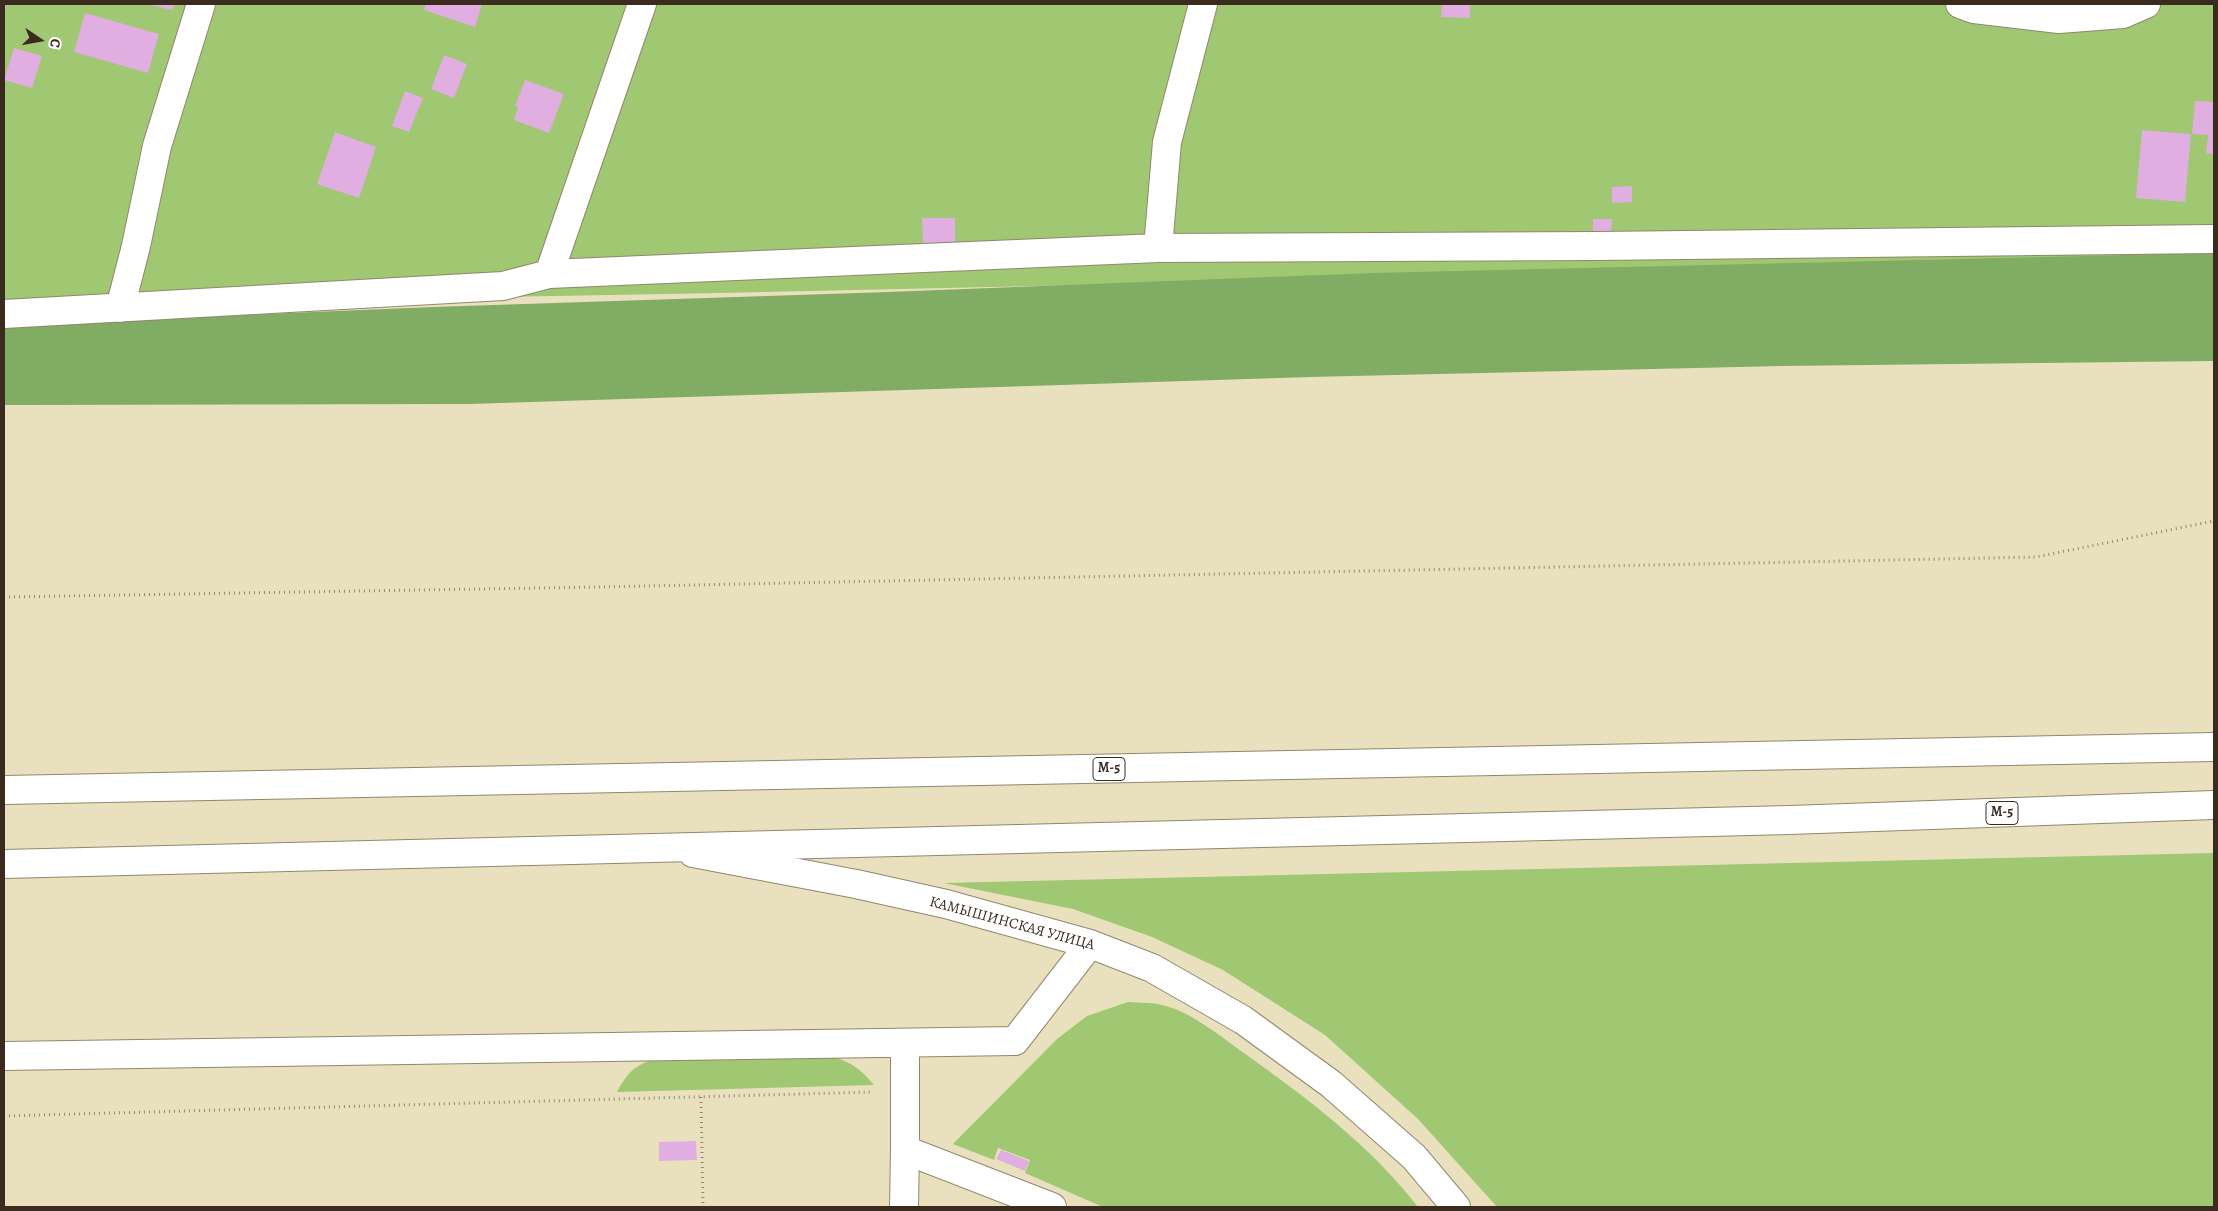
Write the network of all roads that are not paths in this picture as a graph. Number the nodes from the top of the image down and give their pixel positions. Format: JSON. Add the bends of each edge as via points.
{"nodes":[{"id":1,"x":201,"y":4,"type":"edge"},
{"id":2,"x":642,"y":4,"type":"edge"},
{"id":3,"x":1203,"y":4,"type":"edge"},
{"id":4,"x":1960,"y":4,"type":"edge"},
{"id":5,"x":2146,"y":4,"type":"edge"},
{"id":6,"x":2214,"y":239,"type":"edge"},
{"id":7,"x":1158,"y":248,"type":"junction"},
{"id":8,"x":548,"y":274,"type":"junction"},
{"id":9,"x":120,"y":308,"type":"junction"},
{"id":10,"x":4,"y":314,"type":"edge"},
{"id":11,"x":2214,"y":747,"type":"edge"},
{"id":12,"x":4,"y":790,"type":"edge"},
{"id":13,"x":2214,"y":805,"type":"edge"},
{"id":14,"x":664,"y":847,"type":"junction"},
{"id":15,"x":4,"y":864,"type":"edge"},
{"id":16,"x":1090,"y":944,"type":"junction"},
{"id":17,"x":905,"y":1044,"type":"junction"},
{"id":18,"x":4,"y":1056,"type":"edge"},
{"id":19,"x":904,"y":1150,"type":"junction"},
{"id":20,"x":904,"y":1207,"type":"edge"},
{"id":21,"x":1052,"y":1207,"type":"edge"},
{"id":22,"x":1456,"y":1207,"type":"edge"}],
"edges":[{"from":1,"to":9,"type":"main road","via":[[157,146]]},
{"from":2,"to":8,"type":"main road"},
{"from":3,"to":7,"type":"main road","via":[[1167,142]]},
{"from":4,"to":5,"type":"main road","via":[[1974,9],[2059,19],[2123,14]]},
{"from":6,"to":7,"type":"main road"},
{"from":7,"to":8,"type":"main road"},
{"from":8,"to":9,"type":"main road","via":[[503,286]]},
{"from":9,"to":10,"type":"main road"},
{"from":11,"to":12,"type":"main road","number":"М-5"},
{"from":13,"to":14,"type":"main road","number":"М-5","via":[[1790,820]]},
{"from":14,"to":15,"type":"main road","number":"М-5"},
{"from":14,"to":16,"type":"main road","name":"КАМЫШИНСКАЯ УЛИЦА","via":[[901,894]]},
{"from":16,"to":17,"type":"main road","via":[[1015,1041]]},
{"from":16,"to":22,"type":"main road","name":"КАМЫШИНСКАЯ УЛИЦА","via":[[1152,968],[1243,1020],[1338,1090],[1414,1157]]},
{"from":17,"to":18,"type":"main road"},
{"from":17,"to":19,"type":"main road"},
{"from":19,"to":20,"type":"main road"},
{"from":19,"to":21,"type":"main road"}]}
